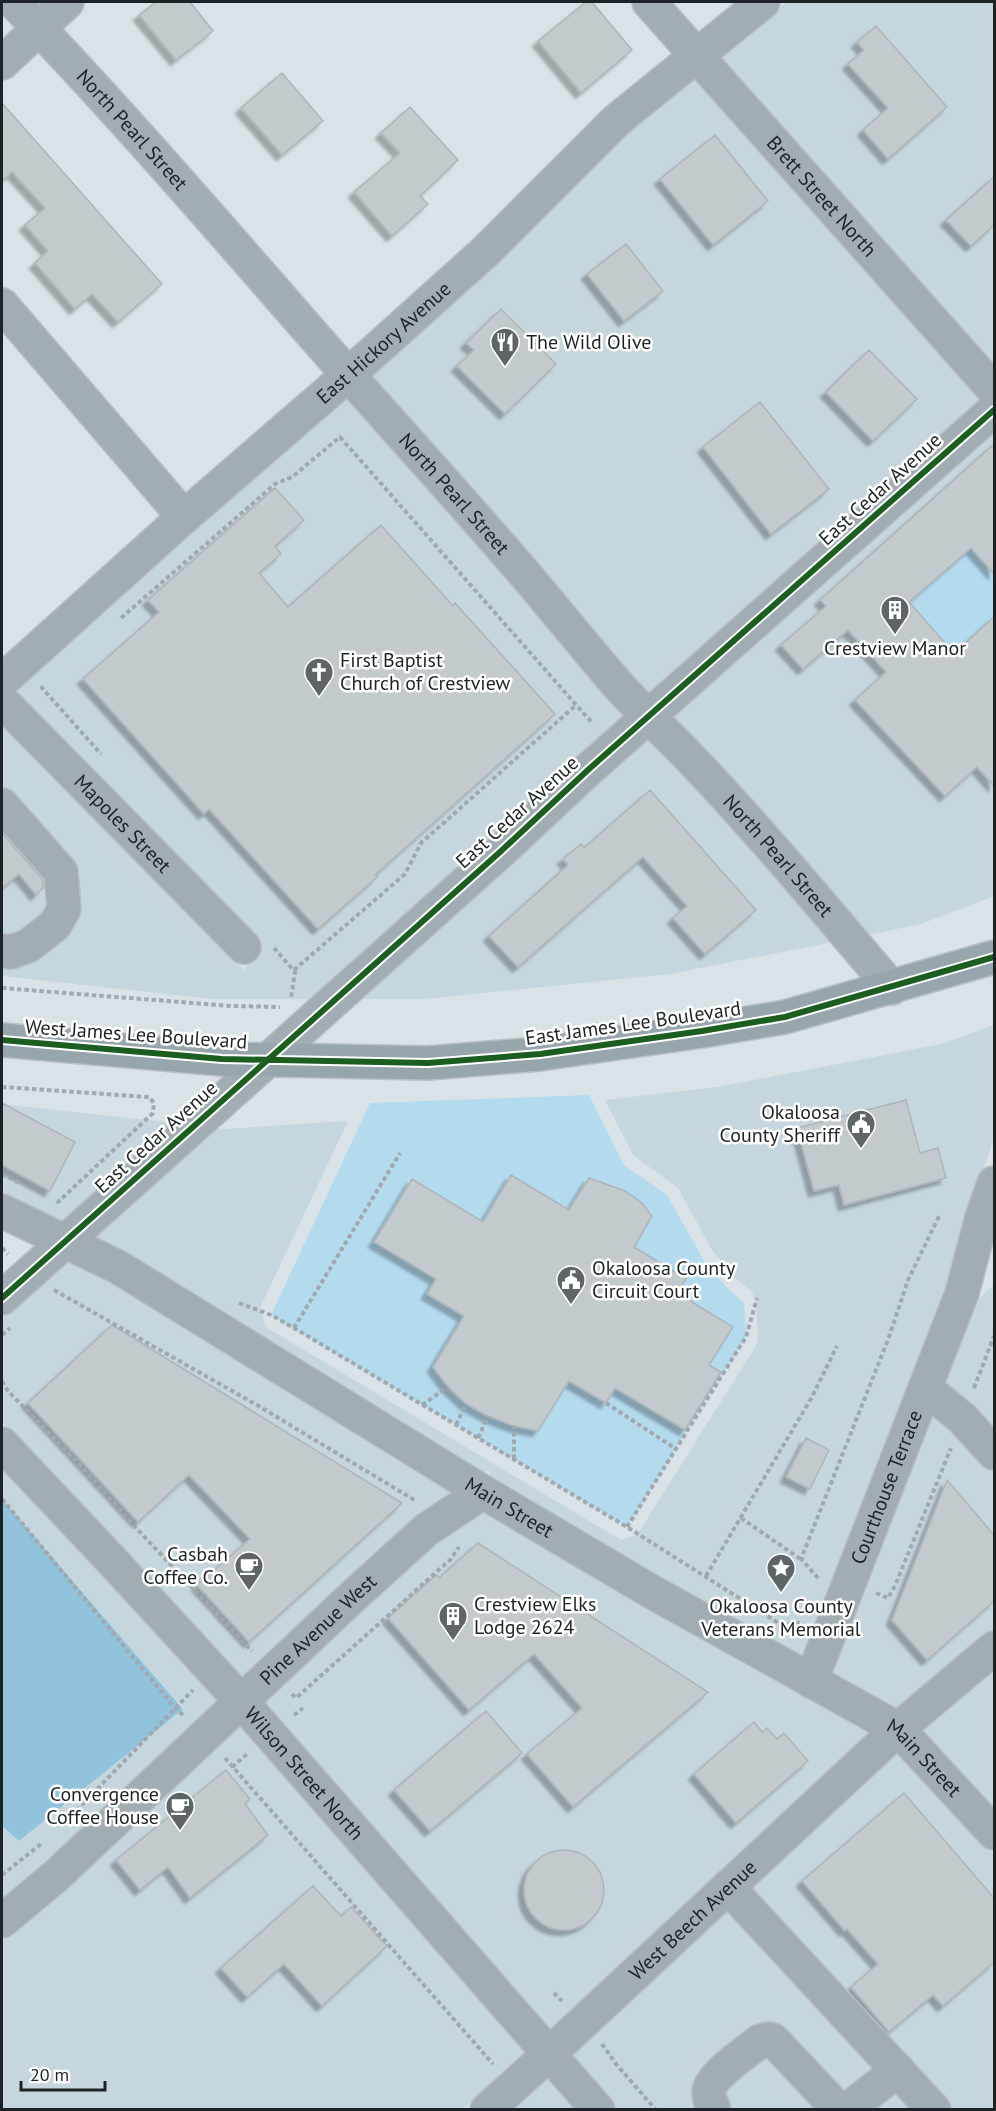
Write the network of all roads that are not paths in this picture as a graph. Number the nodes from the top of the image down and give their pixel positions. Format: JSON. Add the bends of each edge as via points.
{"nodes":[{"id":1,"x":15,"y":2,"type":"edge"},
{"id":2,"x":67,"y":2,"type":"edge"},
{"id":3,"x":649,"y":2,"type":"edge"},
{"id":4,"x":763,"y":2,"type":"edge"},
{"id":5,"x":40,"y":28,"type":"junction"},
{"id":6,"x":696,"y":55,"type":"junction"},
{"id":7,"x":2,"y":63,"type":"edge"},
{"id":8,"x":8,"y":326,"type":"edge"},
{"id":9,"x":348,"y":375,"type":"junction"},
{"id":10,"x":994,"y":390,"type":"edge"},
{"id":11,"x":994,"y":410,"type":"edge"},
{"id":12,"x":183,"y":517,"type":"junction"},
{"id":13,"x":2,"y":681,"type":"edge"},
{"id":14,"x":2,"y":701,"type":"edge"},
{"id":15,"x":647,"y":717,"type":"junction"},
{"id":16,"x":2,"y":805,"type":"edge"},
{"id":17,"x":257,"y":945,"type":"road end"},
{"id":18,"x":2,"y":951,"type":"edge"},
{"id":19,"x":994,"y":957,"type":"edge"},
{"id":20,"x":892,"y":988,"type":"junction"},
{"id":21,"x":2,"y":1040,"type":"edge"},
{"id":22,"x":267,"y":1059,"type":"junction"},
{"id":23,"x":994,"y":1183,"type":"edge"},
{"id":24,"x":2,"y":1211,"type":"edge"},
{"id":25,"x":64,"y":1241,"type":"junction"},
{"id":26,"x":994,"y":1263,"type":"edge"},
{"id":27,"x":962,"y":1293,"type":"junction"},
{"id":28,"x":2,"y":1298,"type":"edge"},
{"id":29,"x":925,"y":1388,"type":"junction"},
{"id":30,"x":2,"y":1444,"type":"edge"},
{"id":31,"x":994,"y":1453,"type":"edge"},
{"id":32,"x":483,"y":1492,"type":"junction"},
{"id":33,"x":994,"y":1648,"type":"edge"},
{"id":34,"x":811,"y":1682,"type":"junction"},
{"id":35,"x":241,"y":1701,"type":"junction"},
{"id":36,"x":898,"y":1729,"type":"junction"},
{"id":37,"x":994,"y":1833,"type":"edge"},
{"id":38,"x":728,"y":1887,"type":"junction"},
{"id":39,"x":2,"y":1921,"type":"edge"},
{"id":40,"x":549,"y":2054,"type":"junction"},
{"id":41,"x":898,"y":2070,"type":"junction"},
{"id":42,"x":487,"y":2109,"type":"edge"},
{"id":43,"x":598,"y":2109,"type":"edge"},
{"id":44,"x":714,"y":2109,"type":"edge"},
{"id":45,"x":839,"y":2109,"type":"edge"},
{"id":46,"x":847,"y":2109,"type":"edge"},
{"id":47,"x":934,"y":2109,"type":"edge"}],
"edges":[{"from":1,"to":5,"type":"street","name":"North Pearl Street"},
{"from":2,"to":5,"type":"street"},
{"from":3,"to":6,"type":"street","name":"Brett Street North"},
{"from":4,"to":6,"type":"street","name":"East Hickory Avenue"},
{"from":5,"to":7,"type":"street"},
{"from":5,"to":9,"type":"street","name":"North Pearl Street"},
{"from":6,"to":9,"type":"street","name":"East Hickory Avenue","via":[[617,120],[486,251]]},
{"from":6,"to":10,"type":"street","name":"Brett Street North"},
{"from":8,"to":12,"type":"street"},
{"from":9,"to":12,"type":"street","name":"East Hickory Avenue"},
{"from":9,"to":15,"type":"street","name":"North Pearl Street"},
{"from":11,"to":15,"type":"street","name":"East Cedar Avenue"},
{"from":12,"to":13,"type":"street","name":"East Hickory Avenue"},
{"from":14,"to":17,"type":"street","name":"Mapoles Street"},
{"from":15,"to":20,"type":"street","name":"North Pearl Street","via":[[786,863]]},
{"from":15,"to":22,"type":"street","name":"East Cedar Avenue"},
{"from":16,"to":18,"type":"street","via":[[61,872],[64,909],[55,925],[28,946]]},
{"from":19,"to":20,"type":"main road","name":"East James Lee Boulevard"},
{"from":20,"to":22,"type":"main road","name":"East James Lee Boulevard","via":[[785,1017],[540,1054],[428,1063]]},
{"from":21,"to":22,"type":"main road","name":"West James Lee Boulevard","via":[[222,1059]]},
{"from":22,"to":25,"type":"street","name":"East Cedar Avenue"},
{"from":23,"to":27,"type":"street","name":"Courthouse Terrace"},
{"from":24,"to":25,"type":"street","name":"Main Street"},
{"from":25,"to":28,"type":"street","name":"East Cedar Avenue"},
{"from":25,"to":32,"type":"street","name":"Main Street","via":[[118,1267]]},
{"from":26,"to":27,"type":"street","name":"Courthouse Terrace"},
{"from":27,"to":29,"type":"street","name":"Courthouse Terrace"},
{"from":29,"to":31,"type":"street","via":[[962,1418]]},
{"from":29,"to":34,"type":"street","name":"Courthouse Terrace"},
{"from":30,"to":35,"type":"street","name":"Wilson Street North"},
{"from":32,"to":34,"type":"street","name":"Main Street"},
{"from":32,"to":35,"type":"street","name":"Pine Avenue West","via":[[426,1530]]},
{"from":33,"to":36,"type":"street","name":"West Beech Avenue"},
{"from":34,"to":36,"type":"street","name":"Main Street"},
{"from":35,"to":39,"type":"street","name":"Pine Avenue West","via":[[57,1875]]},
{"from":35,"to":40,"type":"street","name":"Wilson Street North"},
{"from":36,"to":37,"type":"street","name":"Main Street"},
{"from":36,"to":38,"type":"street","name":"West Beech Avenue"},
{"from":38,"to":40,"type":"street","name":"West Beech Avenue"},
{"from":38,"to":41,"type":"street"},
{"from":40,"to":42,"type":"street","name":"West Beech Avenue"},
{"from":40,"to":43,"type":"street","name":"Wilson Street North"},
{"from":41,"to":46,"type":"street"},
{"from":41,"to":47,"type":"street"},
{"from":44,"to":45,"type":"street","via":[[709,2092],[717,2076],[760,2041],[768,2039]]}]}
